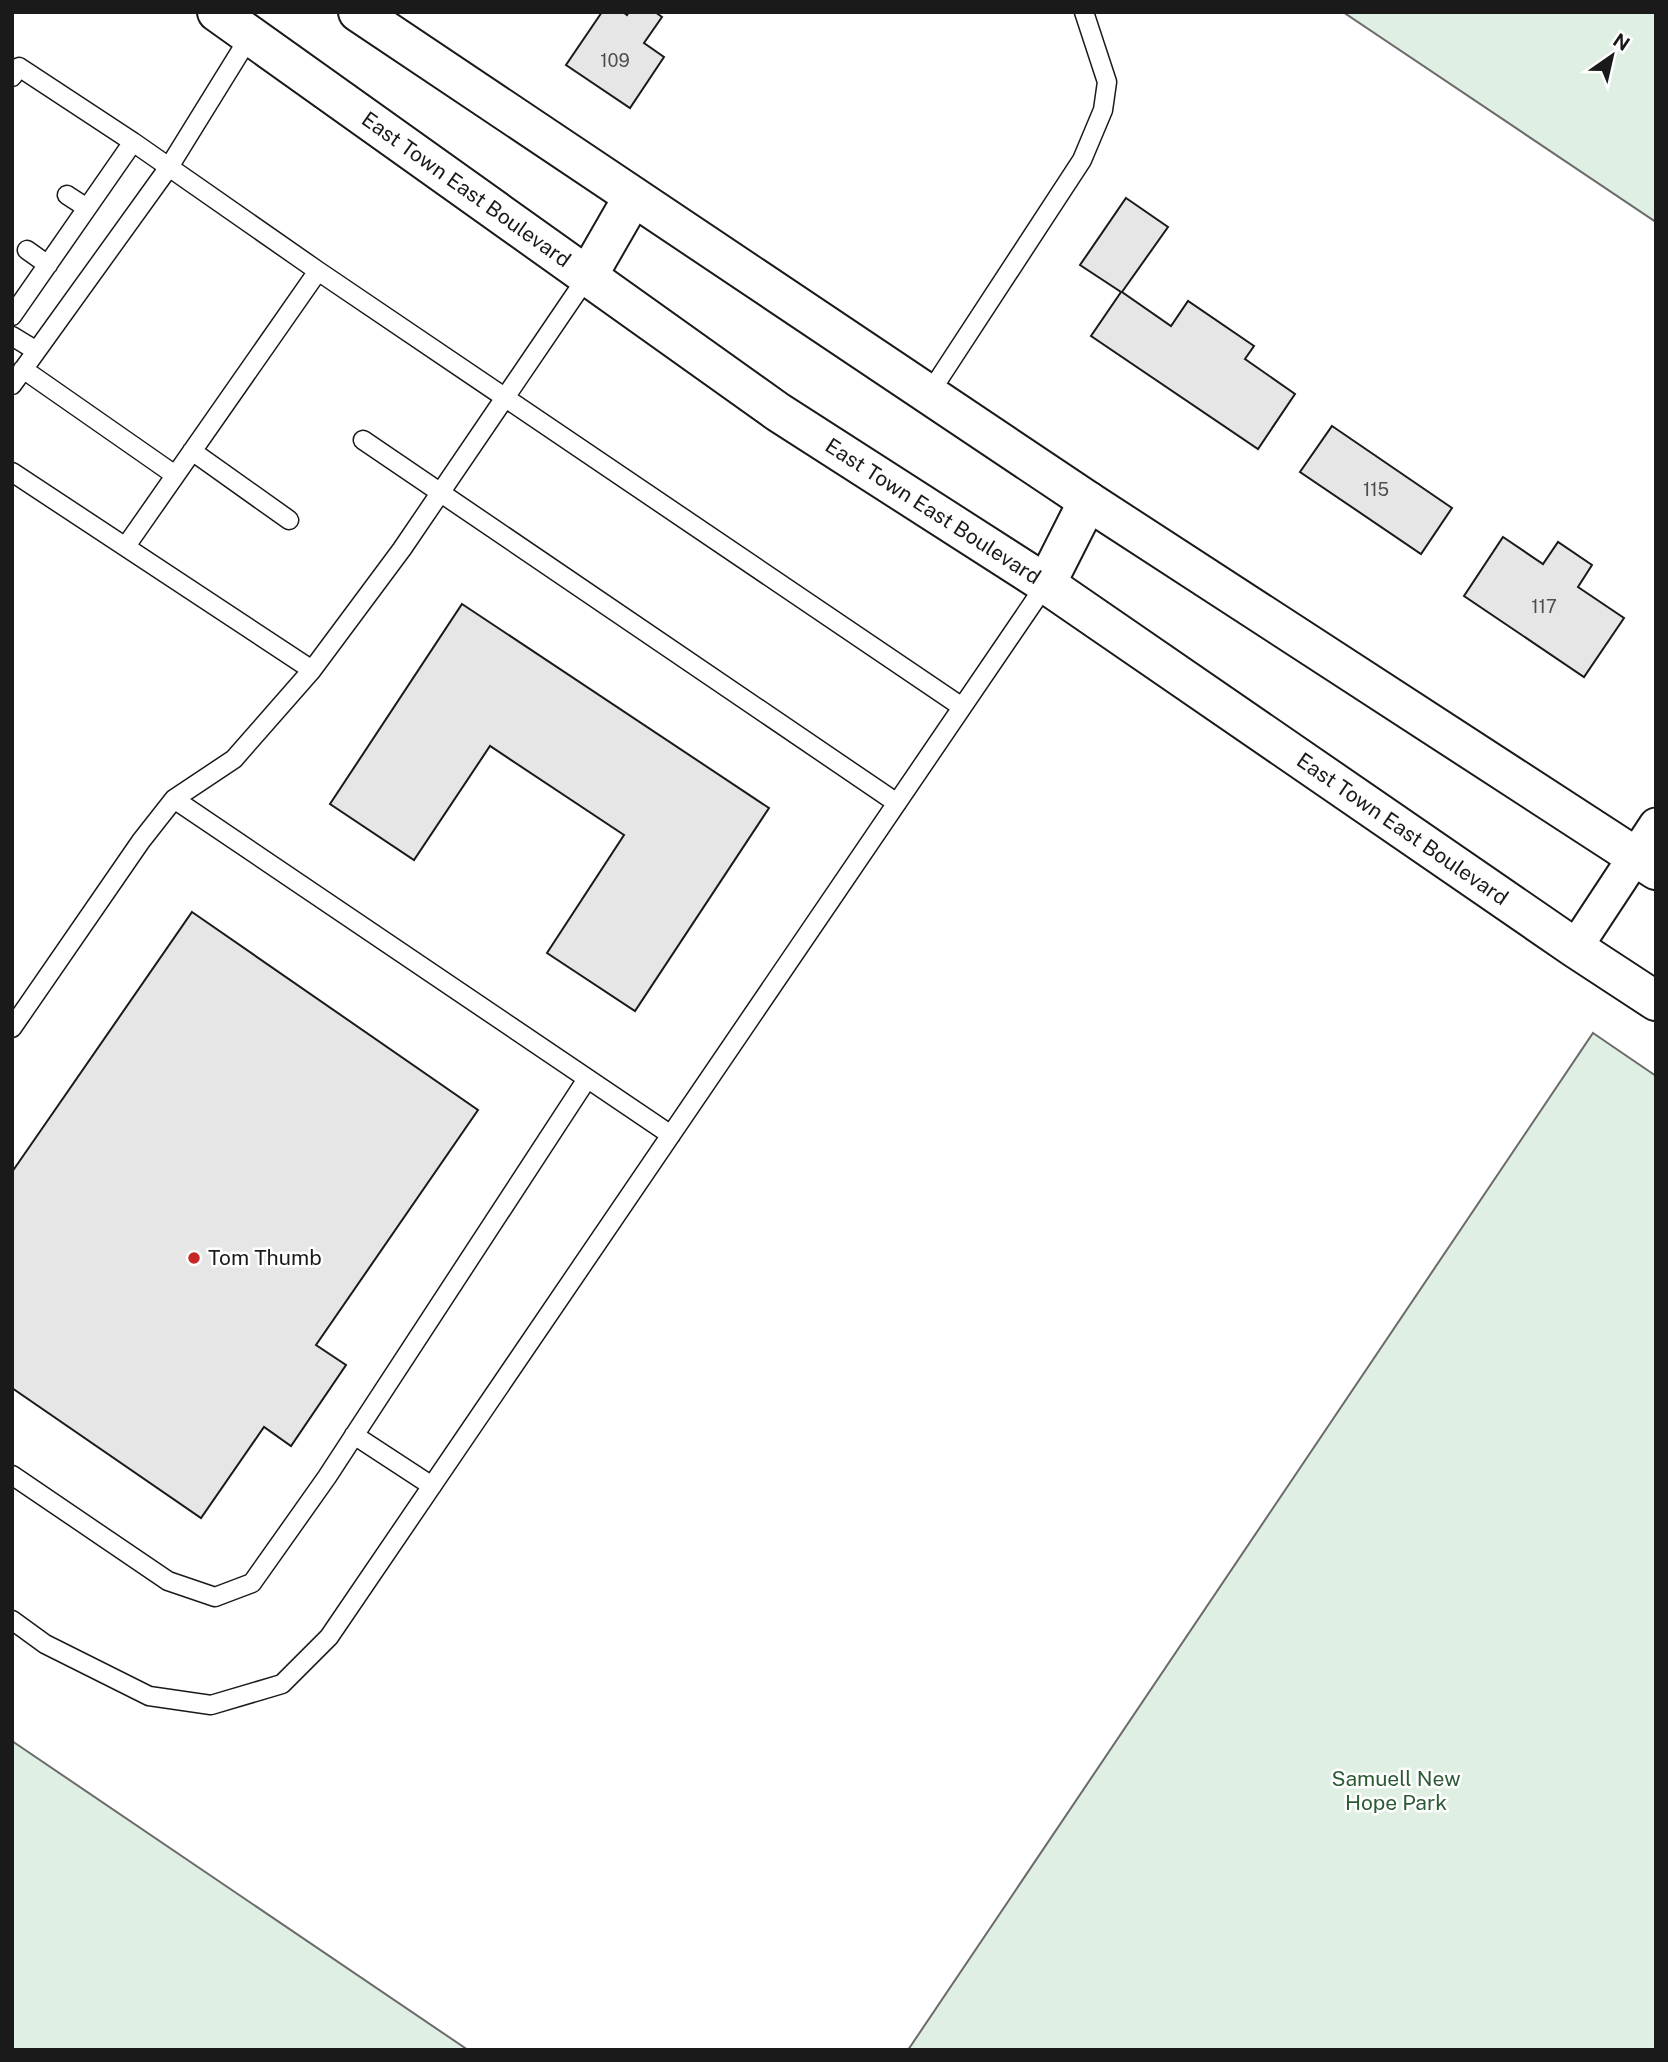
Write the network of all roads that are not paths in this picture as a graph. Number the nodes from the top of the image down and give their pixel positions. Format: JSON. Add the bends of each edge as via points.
{"nodes":[{"id":1,"x":217,"y":12,"type":"edge"},
{"id":2,"x":358,"y":12,"type":"edge"},
{"id":3,"x":1084,"y":12,"type":"edge"},
{"id":4,"x":250,"y":36,"type":"junction"},
{"id":5,"x":12,"y":77,"type":"edge"},
{"id":6,"x":133,"y":142,"type":"junction"},
{"id":7,"x":169,"y":167,"type":"junction"},
{"id":8,"x":67,"y":195,"type":"dead end"},
{"id":9,"x":633,"y":197,"type":"junction"},
{"id":10,"x":87,"y":208,"type":"junction"},
{"id":11,"x":27,"y":250,"type":"dead end"},
{"id":12,"x":48,"y":265,"type":"junction"},
{"id":13,"x":318,"y":271,"type":"junction"},
{"id":14,"x":587,"y":277,"type":"junction"},
{"id":15,"x":12,"y":316,"type":"edge"},
{"id":16,"x":12,"y":336,"type":"edge"},
{"id":17,"x":35,"y":350,"type":"junction"},
{"id":18,"x":23,"y":369,"type":"junction"},
{"id":19,"x":12,"y":385,"type":"edge"},
{"id":20,"x":929,"y":394,"type":"junction"},
{"id":21,"x":506,"y":398,"type":"junction"},
{"id":22,"x":363,"y":440,"type":"dead end"},
{"id":23,"x":192,"y":451,"type":"junction"},
{"id":24,"x":12,"y":472,"type":"edge"},
{"id":25,"x":175,"y":475,"type":"junction"},
{"id":26,"x":439,"y":494,"type":"junction"},
{"id":27,"x":1088,"y":500,"type":"junction"},
{"id":28,"x":289,"y":520,"type":"dead end"},
{"id":29,"x":126,"y":546,"type":"junction"},
{"id":30,"x":1046,"y":584,"type":"junction"},
{"id":31,"x":312,"y":670,"type":"junction"},
{"id":32,"x":962,"y":707,"type":"junction"},
{"id":33,"x":174,"y":799,"type":"junction"},
{"id":34,"x":897,"y":803,"type":"junction"},
{"id":35,"x":1656,"y":825,"type":"edge"},
{"id":36,"x":1645,"y":863,"type":"edge"},
{"id":37,"x":1575,"y":948,"type":"junction"},
{"id":38,"x":1656,"y":1001,"type":"edge"},
{"id":39,"x":12,"y":1028,"type":"edge"},
{"id":40,"x":587,"y":1079,"type":"junction"},
{"id":41,"x":671,"y":1135,"type":"junction"},
{"id":42,"x":354,"y":1435,"type":"junction"},
{"id":43,"x":12,"y":1475,"type":"edge"},
{"id":44,"x":432,"y":1486,"type":"junction"},
{"id":45,"x":12,"y":1620,"type":"edge"}],
"edges":[{"from":1,"to":4,"type":"street","name":"East Town East Boulevard"},
{"from":2,"to":9,"type":"street"},
{"from":3,"to":20,"type":"lane","via":[[1108,82],[1103,110],[1082,160]]},
{"from":4,"to":7,"type":"lane"},
{"from":4,"to":14,"type":"street","name":"East Town East Boulevard"},
{"from":5,"to":6,"type":"lane","via":[[19,67]]},
{"from":6,"to":7,"type":"lane"},
{"from":6,"to":10,"type":"lane"},
{"from":7,"to":13,"type":"lane"},
{"from":7,"to":17,"type":"lane"},
{"from":8,"to":10,"type":"lane"},
{"from":9,"to":14,"type":"street"},
{"from":9,"to":20,"type":"street"},
{"from":10,"to":12,"type":"lane"},
{"from":11,"to":12,"type":"lane"},
{"from":12,"to":15,"type":"lane"},
{"from":13,"to":21,"type":"lane"},
{"from":13,"to":23,"type":"lane"},
{"from":14,"to":21,"type":"lane"},
{"from":14,"to":30,"type":"street","name":"East Town East Boulevard","via":[[778,412]]},
{"from":16,"to":17,"type":"lane"},
{"from":17,"to":18,"type":"lane"},
{"from":18,"to":19,"type":"lane"},
{"from":18,"to":25,"type":"lane"},
{"from":20,"to":27,"type":"street"},
{"from":21,"to":26,"type":"lane"},
{"from":21,"to":32,"type":"lane"},
{"from":22,"to":26,"type":"lane"},
{"from":23,"to":25,"type":"lane"},
{"from":23,"to":28,"type":"lane"},
{"from":24,"to":29,"type":"lane"},
{"from":25,"to":29,"type":"lane"},
{"from":26,"to":31,"type":"lane"},
{"from":26,"to":34,"type":"lane"},
{"from":27,"to":30,"type":"street"},
{"from":27,"to":36,"type":"street"},
{"from":29,"to":31,"type":"lane"},
{"from":30,"to":32,"type":"lane"},
{"from":30,"to":37,"type":"street","name":"East Town East Boulevard"},
{"from":31,"to":33,"type":"lane","via":[[234,759]]},
{"from":32,"to":34,"type":"lane"},
{"from":33,"to":39,"type":"lane"},
{"from":33,"to":40,"type":"lane"},
{"from":34,"to":41,"type":"lane"},
{"from":35,"to":36,"type":"street"},
{"from":36,"to":37,"type":"street"},
{"from":37,"to":38,"type":"street","name":"East Town East Boulevard"},
{"from":40,"to":41,"type":"lane"},
{"from":40,"to":42,"type":"lane"},
{"from":41,"to":44,"type":"lane"},
{"from":42,"to":43,"type":"lane","via":[[252,1583],[215,1597],[168,1581]]},
{"from":42,"to":44,"type":"lane"},
{"from":44,"to":45,"type":"lane","via":[[329,1637],[282,1684],[211,1705],[149,1696],[45,1644]]}]}
